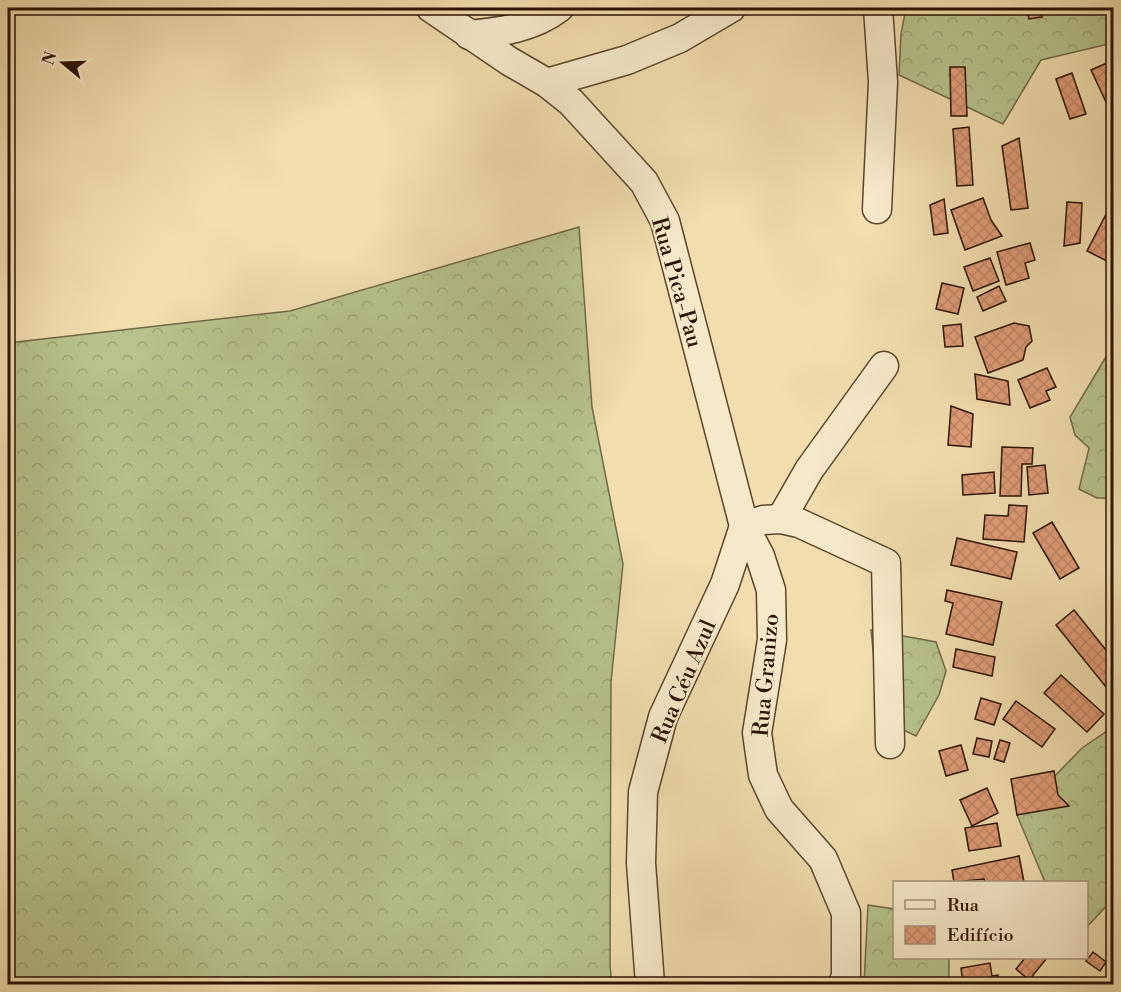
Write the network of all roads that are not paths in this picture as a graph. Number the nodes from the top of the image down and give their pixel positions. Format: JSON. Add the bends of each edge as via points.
{"nodes":[{"id":1,"x":431,"y":8,"type":"edge"},
{"id":2,"x":559,"y":8,"type":"edge"},
{"id":3,"x":731,"y":8,"type":"edge"},
{"id":4,"x":878,"y":8,"type":"edge"},
{"id":5,"x":469,"y":35,"type":"junction"},
{"id":6,"x":547,"y":83,"type":"junction"},
{"id":7,"x":877,"y":209,"type":"dead end"},
{"id":8,"x":885,"y":366,"type":"dead end"},
{"id":9,"x":781,"y":519,"type":"junction"},
{"id":10,"x":744,"y":526,"type":"junction"},
{"id":11,"x":890,"y":744,"type":"dead end"},
{"id":12,"x":650,"y":984,"type":"edge"},
{"id":13,"x":843,"y":984,"type":"edge"}],
"edges":[{"from":1,"to":5,"type":"street","name":"Rua Pica-Pau"},
{"from":2,"to":5,"type":"street","via":[[516,28]]},
{"from":3,"to":6,"type":"street","via":[[680,38],[627,60]]},
{"from":4,"to":7,"type":"street","via":[[883,82]]},
{"from":5,"to":6,"type":"street","name":"Rua Pica-Pau"},
{"from":6,"to":10,"type":"street","name":"Rua Pica-Pau","via":[[571,102],[644,182],[665,221]]},
{"from":8,"to":9,"type":"street","via":[[809,470]]},
{"from":9,"to":10,"type":"street"},
{"from":9,"to":11,"type":"street","via":[[799,523],[886,563]]},
{"from":10,"to":12,"type":"street","name":"Rua Céu Azul","via":[[724,584],[663,717],[643,792],[641,863]]},
{"from":10,"to":13,"type":"street","name":"Rua Granizo","via":[[760,556],[771,590],[772,640],[757,733],[763,775],[779,809],[824,859],[846,913]]}]}
